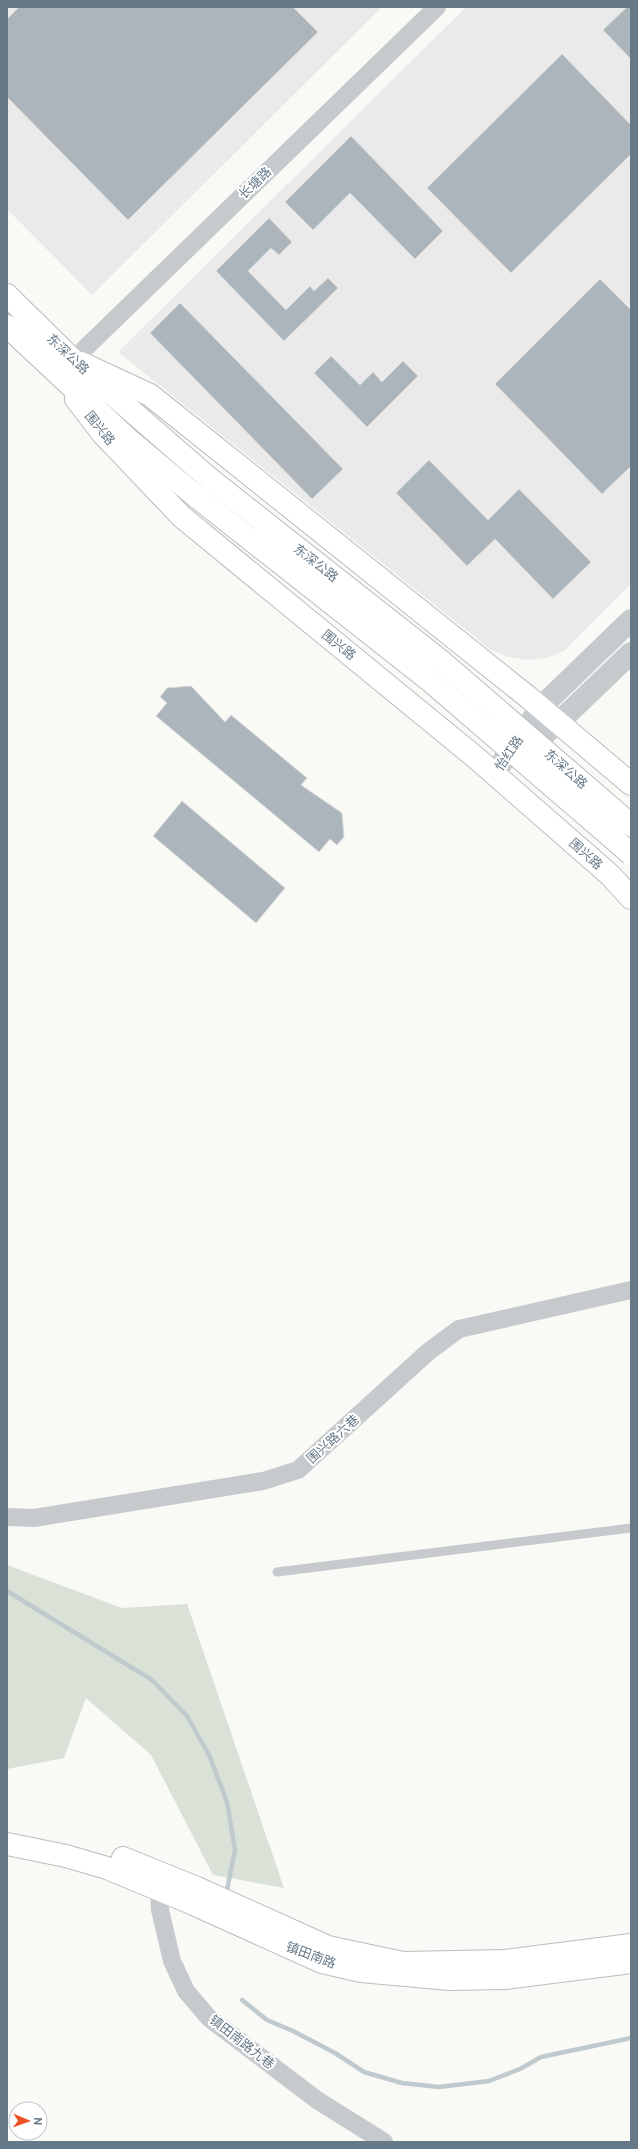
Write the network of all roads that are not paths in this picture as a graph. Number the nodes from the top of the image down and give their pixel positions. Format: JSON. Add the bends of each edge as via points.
{"nodes":[{"id":1,"x":437,"y":7,"type":"edge"},
{"id":2,"x":7,"y":295,"type":"edge"},
{"id":3,"x":7,"y":326,"type":"edge"},
{"id":4,"x":73,"y":360,"type":"junction"},
{"id":5,"x":61,"y":379,"type":"junction"},
{"id":6,"x":631,"y":620,"type":"edge"},
{"id":7,"x":631,"y":653,"type":"edge"},
{"id":8,"x":540,"y":708,"type":"junction"},
{"id":9,"x":558,"y":724,"type":"junction"},
{"id":10,"x":494,"y":774,"type":"junction"},
{"id":11,"x":631,"y":784,"type":"edge"},
{"id":12,"x":631,"y":825,"type":"edge"},
{"id":13,"x":631,"y":854,"type":"edge"},
{"id":14,"x":631,"y":898,"type":"edge"},
{"id":15,"x":631,"y":1290,"type":"edge"},
{"id":16,"x":7,"y":1517,"type":"edge"},
{"id":17,"x":631,"y":1528,"type":"edge"},
{"id":18,"x":277,"y":1572,"type":"dead end"},
{"id":19,"x":7,"y":1830,"type":"edge"},
{"id":20,"x":7,"y":1844,"type":"edge"},
{"id":21,"x":162,"y":1882,"type":"junction"},
{"id":22,"x":631,"y":1945,"type":"edge"},
{"id":23,"x":631,"y":1962,"type":"edge"},
{"id":24,"x":384,"y":2142,"type":"edge"}],
"edges":[{"from":1,"to":4,"type":"street","name":"长塘路"},
{"from":2,"to":4,"type":"main road","name":"东深公路"},
{"from":3,"to":5,"type":"main road","name":"东深公路"},
{"from":4,"to":8,"type":"main road","via":[[150,395]]},
{"from":4,"to":12,"type":"main road","name":"东深公路","bridge":true,"via":[[211,480],[442,662]]},
{"from":5,"to":10,"type":"main road","name":"围兴路","via":[[103,434],[182,517]]},
{"from":5,"to":13,"type":"main road","name":"东深公路","bridge":true,"via":[[198,498],[428,680]]},
{"from":6,"to":8,"type":"street","name":"怡红路"},
{"from":7,"to":9,"type":"street","name":"怡红路"},
{"from":8,"to":9,"type":"main road"},
{"from":8,"to":10,"type":"street","name":"怡红路"},
{"from":9,"to":10,"type":"street","name":"怡红路"},
{"from":9,"to":11,"type":"main road"},
{"from":10,"to":14,"type":"main road","name":"围兴路","via":[[610,875]]},
{"from":15,"to":16,"type":"street","name":"围兴路六巷","via":[[459,1329],[428,1352],[298,1470],[263,1481],[34,1518]]},
{"from":17,"to":18,"type":"lane"},
{"from":19,"to":21,"type":"main road","name":"镇田南路","via":[[110,1853]]},
{"from":20,"to":21,"type":"main road","name":"镇田南路","via":[[73,1858]]},
{"from":21,"to":22,"type":"main road","name":"镇田南路","via":[[197,1888],[328,1948],[403,1962],[505,1961]]},
{"from":21,"to":23,"type":"main road","name":"镇田南路","via":[[322,1962],[361,1971],[450,1979],[505,1978]]},
{"from":21,"to":24,"type":"street","name":"镇田南路九巷","via":[[160,1910],[172,1961],[186,1990],[209,2018],[317,2100]]}]}
